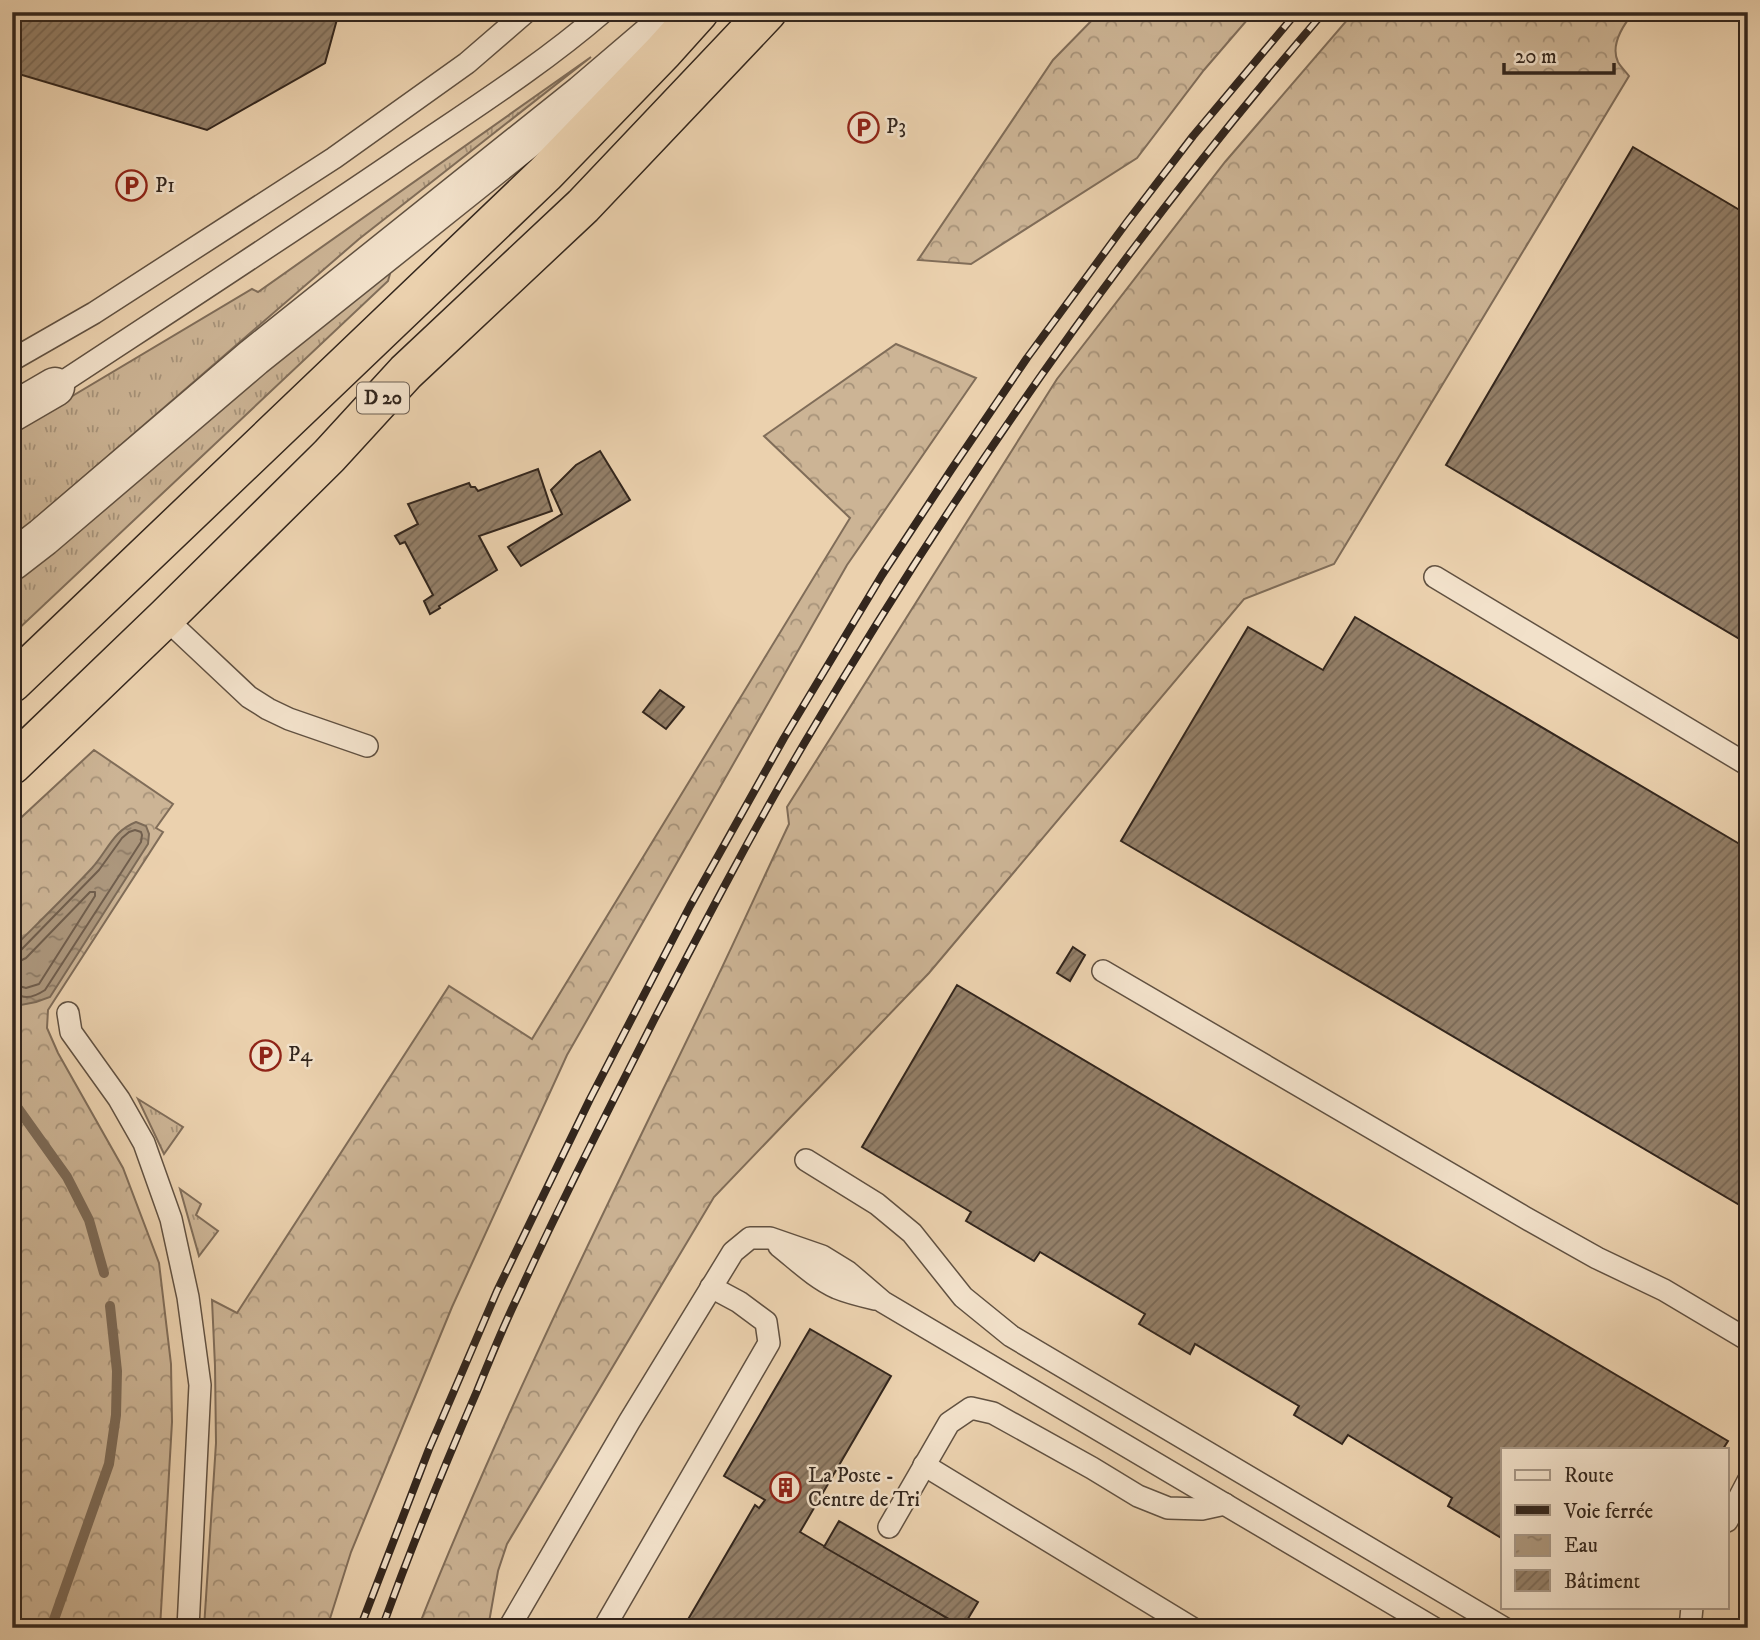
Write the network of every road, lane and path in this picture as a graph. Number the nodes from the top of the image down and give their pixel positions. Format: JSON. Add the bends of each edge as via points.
{"nodes":[{"id":1,"x":526,"y":12,"type":"edge"},
{"id":2,"x":603,"y":12,"type":"edge"},
{"id":3,"x":679,"y":12,"type":"edge"},
{"id":4,"x":699,"y":12,"type":"edge"},
{"id":5,"x":767,"y":12,"type":"edge"},
{"id":6,"x":12,"y":360,"type":"edge"},
{"id":7,"x":55,"y":387,"type":"junction"},
{"id":8,"x":12,"y":404,"type":"edge"},
{"id":9,"x":12,"y":412,"type":"edge"},
{"id":10,"x":12,"y":561,"type":"edge"},
{"id":11,"x":1435,"y":577,"type":"dead end"},
{"id":12,"x":165,"y":618,"type":"junction"},
{"id":13,"x":12,"y":683,"type":"edge"},
{"id":14,"x":367,"y":746,"type":"dead end"},
{"id":15,"x":12,"y":765,"type":"edge"},
{"id":16,"x":1748,"y":765,"type":"edge"},
{"id":17,"x":1103,"y":971,"type":"dead end"},
{"id":18,"x":68,"y":1013,"type":"dead end"},
{"id":19,"x":806,"y":1160,"type":"dead end"},
{"id":20,"x":711,"y":1287,"type":"junction"},
{"id":21,"x":1748,"y":1340,"type":"edge"},
{"id":22,"x":925,"y":1465,"type":"junction"},
{"id":23,"x":1748,"y":1481,"type":"edge"},
{"id":24,"x":1225,"y":1504,"type":"junction"},
{"id":25,"x":1728,"y":1519,"type":"edge"},
{"id":26,"x":889,"y":1527,"type":"dead end"},
{"id":27,"x":1692,"y":1608,"type":"edge"},
{"id":28,"x":188,"y":1628,"type":"edge"},
{"id":29,"x":509,"y":1628,"type":"edge"},
{"id":30,"x":604,"y":1628,"type":"edge"},
{"id":31,"x":1192,"y":1628,"type":"edge"},
{"id":32,"x":1434,"y":1628,"type":"edge"},
{"id":33,"x":1504,"y":1628,"type":"edge"},
{"id":34,"x":1690,"y":1628,"type":"edge"}],
"edges":[{"from":1,"to":6,"type":"lane","via":[[467,63],[334,158],[94,313]]},
{"from":2,"to":7,"type":"lane","via":[[500,91]]},
{"from":3,"to":10,"type":"street","via":[[254,357]]},
{"from":4,"to":13,"type":"highway","number":"D 20","via":[[545,174]]},
{"from":5,"to":12,"type":"highway","number":"D 20","via":[[583,206],[406,372],[329,456]]},
{"from":7,"to":8,"type":"lane"},
{"from":7,"to":9,"type":"street"},
{"from":11,"to":16,"type":"lane"},
{"from":12,"to":14,"type":"lane","via":[[249,697],[289,719]]},
{"from":12,"to":15,"type":"highway","number":"D 20"},
{"from":17,"to":21,"type":"lane","via":[[1524,1217]]},
{"from":18,"to":28,"type":"lane","via":[[71,1032],[144,1143],[170,1219],[188,1297],[200,1385]]},
{"from":19,"to":33,"type":"lane","via":[[903,1225],[963,1297],[1012,1336]]},
{"from":20,"to":24,"type":"lane","via":[[733,1252],[750,1238],[770,1238],[828,1283],[883,1302]]},
{"from":20,"to":29,"type":"lane"},
{"from":20,"to":30,"type":"lane","via":[[766,1322],[769,1343]]},
{"from":22,"to":24,"type":"lane","via":[[949,1423],[971,1408],[993,1413],[1138,1496],[1168,1508]]},
{"from":22,"to":26,"type":"lane"},
{"from":22,"to":31,"type":"lane"},
{"from":23,"to":25,"type":"lane"},
{"from":24,"to":32,"type":"lane"},
{"from":27,"to":34,"type":"lane"}]}
